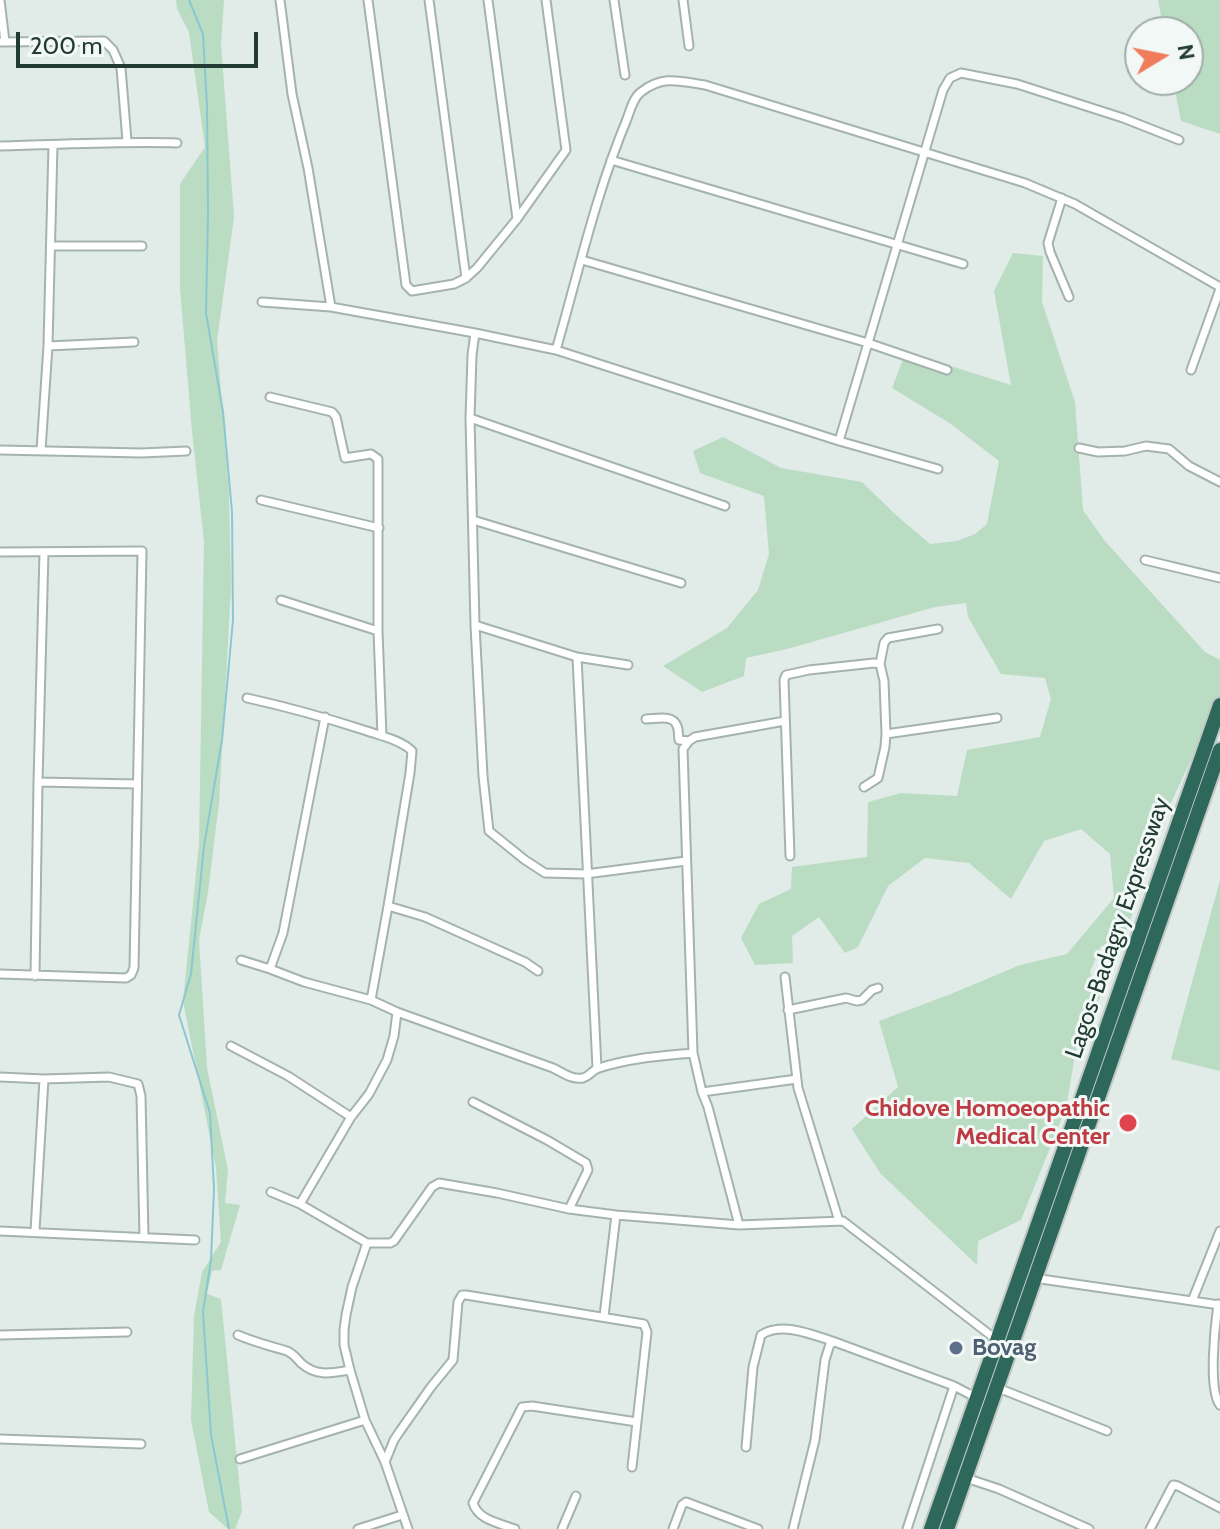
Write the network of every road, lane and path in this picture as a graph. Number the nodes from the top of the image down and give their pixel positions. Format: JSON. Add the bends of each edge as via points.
{"nodes":[{"id":1,"x":0,"y":0,"type":"edge"},
{"id":2,"x":280,"y":0,"type":"edge"},
{"id":3,"x":368,"y":0,"type":"edge"},
{"id":4,"x":429,"y":0,"type":"edge"},
{"id":5,"x":488,"y":0,"type":"edge"},
{"id":6,"x":546,"y":0,"type":"edge"},
{"id":7,"x":614,"y":0,"type":"edge"},
{"id":8,"x":683,"y":0,"type":"edge"},
{"id":9,"x":3,"y":42,"type":"edge"},
{"id":10,"x":689,"y":46,"type":"dead end"},
{"id":11,"x":625,"y":75,"type":"dead end"},
{"id":12,"x":1179,"y":140,"type":"dead end"},
{"id":13,"x":127,"y":141,"type":"junction"},
{"id":14,"x":177,"y":143,"type":"dead end"},
{"id":15,"x":53,"y":145,"type":"junction"},
{"id":16,"x":0,"y":146,"type":"edge"},
{"id":17,"x":926,"y":151,"type":"junction"},
{"id":18,"x":611,"y":160,"type":"junction"},
{"id":19,"x":1062,"y":198,"type":"junction"},
{"id":20,"x":517,"y":219,"type":"junction"},
{"id":21,"x":897,"y":245,"type":"junction"},
{"id":22,"x":51,"y":246,"type":"junction"},
{"id":23,"x":142,"y":246,"type":"dead end"},
{"id":24,"x":582,"y":260,"type":"junction"},
{"id":25,"x":963,"y":264,"type":"dead end"},
{"id":26,"x":466,"y":278,"type":"junction"},
{"id":27,"x":1220,"y":288,"type":"edge"},
{"id":28,"x":1069,"y":297,"type":"dead end"},
{"id":29,"x":262,"y":302,"type":"dead end"},
{"id":30,"x":331,"y":307,"type":"junction"},
{"id":31,"x":475,"y":333,"type":"junction"},
{"id":32,"x":134,"y":342,"type":"dead end"},
{"id":33,"x":868,"y":343,"type":"junction"},
{"id":34,"x":48,"y":346,"type":"junction"},
{"id":35,"x":556,"y":350,"type":"junction"},
{"id":36,"x":947,"y":370,"type":"dead end"},
{"id":37,"x":1191,"y":370,"type":"dead end"},
{"id":38,"x":270,"y":397,"type":"dead end"},
{"id":39,"x":470,"y":418,"type":"junction"},
{"id":40,"x":839,"y":441,"type":"junction"},
{"id":41,"x":1079,"y":448,"type":"dead end"},
{"id":42,"x":0,"y":450,"type":"edge"},
{"id":43,"x":41,"y":450,"type":"junction"},
{"id":44,"x":186,"y":451,"type":"dead end"},
{"id":45,"x":938,"y":469,"type":"dead end"},
{"id":46,"x":1220,"y":482,"type":"edge"},
{"id":47,"x":261,"y":500,"type":"dead end"},
{"id":48,"x":725,"y":506,"type":"dead end"},
{"id":49,"x":473,"y":520,"type":"junction"},
{"id":50,"x":379,"y":528,"type":"junction"},
{"id":51,"x":0,"y":552,"type":"edge"},
{"id":52,"x":44,"y":552,"type":"junction"},
{"id":53,"x":1145,"y":560,"type":"dead end"},
{"id":54,"x":1220,"y":578,"type":"edge"},
{"id":55,"x":681,"y":583,"type":"dead end"},
{"id":56,"x":281,"y":600,"type":"dead end"},
{"id":57,"x":475,"y":625,"type":"junction"},
{"id":58,"x":938,"y":629,"type":"dead end"},
{"id":59,"x":378,"y":631,"type":"junction"},
{"id":60,"x":577,"y":657,"type":"junction"},
{"id":61,"x":880,"y":664,"type":"junction"},
{"id":62,"x":628,"y":665,"type":"dead end"},
{"id":63,"x":247,"y":698,"type":"dead end"},
{"id":64,"x":1220,"y":705,"type":"edge"},
{"id":65,"x":325,"y":717,"type":"junction"},
{"id":66,"x":997,"y":718,"type":"dead end"},
{"id":67,"x":646,"y":719,"type":"dead end"},
{"id":68,"x":785,"y":721,"type":"junction"},
{"id":69,"x":886,"y":734,"type":"junction"},
{"id":70,"x":382,"y":736,"type":"junction"},
{"id":71,"x":689,"y":741,"type":"junction"},
{"id":72,"x":1220,"y":750,"type":"edge"},
{"id":73,"x":38,"y":782,"type":"junction"},
{"id":74,"x":137,"y":784,"type":"junction"},
{"id":75,"x":864,"y":787,"type":"dead end"},
{"id":76,"x":790,"y":856,"type":"dead end"},
{"id":77,"x":686,"y":861,"type":"junction"},
{"id":78,"x":586,"y":874,"type":"junction"},
{"id":79,"x":388,"y":906,"type":"junction"},
{"id":80,"x":241,"y":960,"type":"dead end"},
{"id":81,"x":270,"y":969,"type":"junction"},
{"id":82,"x":538,"y":971,"type":"dead end"},
{"id":83,"x":0,"y":974,"type":"edge"},
{"id":84,"x":35,"y":976,"type":"junction"},
{"id":85,"x":785,"y":977,"type":"dead end"},
{"id":86,"x":878,"y":988,"type":"dead end"},
{"id":87,"x":371,"y":1000,"type":"junction"},
{"id":88,"x":788,"y":1010,"type":"junction"},
{"id":89,"x":397,"y":1012,"type":"junction"},
{"id":90,"x":231,"y":1046,"type":"dead end"},
{"id":91,"x":693,"y":1053,"type":"junction"},
{"id":92,"x":597,"y":1068,"type":"junction"},
{"id":93,"x":0,"y":1077,"type":"edge"},
{"id":94,"x":44,"y":1079,"type":"junction"},
{"id":95,"x":797,"y":1079,"type":"junction"},
{"id":96,"x":702,"y":1092,"type":"junction"},
{"id":97,"x":473,"y":1102,"type":"dead end"},
{"id":98,"x":351,"y":1117,"type":"junction"},
{"id":99,"x":271,"y":1192,"type":"dead end"},
{"id":100,"x":300,"y":1204,"type":"junction"},
{"id":101,"x":569,"y":1209,"type":"junction"},
{"id":102,"x":616,"y":1215,"type":"junction"},
{"id":103,"x":839,"y":1221,"type":"junction"},
{"id":104,"x":739,"y":1225,"type":"junction"},
{"id":105,"x":0,"y":1231,"type":"edge"},
{"id":106,"x":35,"y":1231,"type":"junction"},
{"id":107,"x":1220,"y":1231,"type":"edge"},
{"id":108,"x":144,"y":1238,"type":"junction"},
{"id":109,"x":195,"y":1240,"type":"dead end"},
{"id":110,"x":367,"y":1243,"type":"junction"},
{"id":111,"x":1034,"y":1278,"type":"junction"},
{"id":112,"x":1192,"y":1301,"type":"junction"},
{"id":113,"x":1219,"y":1304,"type":"edge"},
{"id":114,"x":604,"y":1316,"type":"junction"},
{"id":115,"x":127,"y":1332,"type":"dead end"},
{"id":116,"x":0,"y":1335,"type":"edge"},
{"id":117,"x":238,"y":1335,"type":"dead end"},
{"id":118,"x":998,"y":1341,"type":"junction"},
{"id":119,"x":835,"y":1342,"type":"junction"},
{"id":120,"x":350,"y":1370,"type":"junction"},
{"id":121,"x":954,"y":1386,"type":"junction"},
{"id":122,"x":996,"y":1387,"type":"junction"},
{"id":123,"x":977,"y":1398,"type":"junction"},
{"id":124,"x":1220,"y":1405,"type":"edge"},
{"id":125,"x":365,"y":1420,"type":"junction"},
{"id":126,"x":637,"y":1422,"type":"junction"},
{"id":127,"x":1107,"y":1431,"type":"dead end"},
{"id":128,"x":0,"y":1439,"type":"edge"},
{"id":129,"x":141,"y":1444,"type":"dead end"},
{"id":130,"x":746,"y":1447,"type":"dead end"},
{"id":131,"x":240,"y":1459,"type":"dead end"},
{"id":132,"x":385,"y":1462,"type":"junction"},
{"id":133,"x":632,"y":1467,"type":"dead end"},
{"id":134,"x":964,"y":1477,"type":"junction"},
{"id":135,"x":576,"y":1496,"type":"dead end"},
{"id":136,"x":1220,"y":1508,"type":"edge"},
{"id":137,"x":402,"y":1515,"type":"junction"},
{"id":138,"x":358,"y":1529,"type":"edge"},
{"id":139,"x":408,"y":1529,"type":"edge"},
{"id":140,"x":515,"y":1529,"type":"edge"},
{"id":141,"x":562,"y":1529,"type":"edge"},
{"id":142,"x":673,"y":1529,"type":"edge"},
{"id":143,"x":758,"y":1529,"type":"edge"},
{"id":144,"x":793,"y":1529,"type":"edge"},
{"id":145,"x":907,"y":1529,"type":"edge"},
{"id":146,"x":931,"y":1529,"type":"edge"},
{"id":147,"x":947,"y":1529,"type":"edge"},
{"id":148,"x":1089,"y":1529,"type":"edge"},
{"id":149,"x":1150,"y":1529,"type":"edge"}],
"edges":[{"from":1,"to":9,"type":"street"},
{"from":2,"to":30,"type":"street"},
{"from":3,"to":26,"type":"street","via":[[406,285],[412,291]]},
{"from":4,"to":26,"type":"street"},
{"from":5,"to":20,"type":"street"},
{"from":6,"to":20,"type":"street","via":[[566,150]]},
{"from":7,"to":11,"type":"street"},
{"from":8,"to":10,"type":"street"},
{"from":9,"to":13,"type":"street","via":[[104,41],[121,68]]},
{"from":12,"to":17,"type":"street","via":[[1017,84],[961,73],[943,90]]},
{"from":13,"to":14,"type":"street"},
{"from":13,"to":15,"type":"street"},
{"from":15,"to":16,"type":"street"},
{"from":15,"to":22,"type":"street"},
{"from":17,"to":18,"type":"street","via":[[705,85],[672,80],[659,81],[637,95]]},
{"from":17,"to":19,"type":"street"},
{"from":17,"to":21,"type":"street"},
{"from":18,"to":21,"type":"street"},
{"from":18,"to":24,"type":"street"},
{"from":19,"to":27,"type":"street"},
{"from":19,"to":28,"type":"street","via":[[1048,243]]},
{"from":20,"to":26,"type":"street"},
{"from":21,"to":25,"type":"street"},
{"from":21,"to":33,"type":"street"},
{"from":22,"to":23,"type":"street"},
{"from":22,"to":34,"type":"street"},
{"from":24,"to":33,"type":"street"},
{"from":24,"to":35,"type":"street"},
{"from":27,"to":37,"type":"street"},
{"from":29,"to":30,"type":"street"},
{"from":30,"to":31,"type":"street"},
{"from":31,"to":35,"type":"street"},
{"from":31,"to":39,"type":"street"},
{"from":32,"to":34,"type":"street"},
{"from":33,"to":36,"type":"street"},
{"from":33,"to":40,"type":"street"},
{"from":34,"to":43,"type":"street"},
{"from":35,"to":40,"type":"street"},
{"from":38,"to":50,"type":"street","via":[[332,412],[345,458],[375,455]]},
{"from":39,"to":48,"type":"street"},
{"from":39,"to":49,"type":"street"},
{"from":40,"to":45,"type":"street"},
{"from":41,"to":46,"type":"street","via":[[1169,449]]},
{"from":42,"to":43,"type":"street"},
{"from":43,"to":44,"type":"street"},
{"from":47,"to":50,"type":"street"},
{"from":49,"to":55,"type":"street"},
{"from":49,"to":57,"type":"street"},
{"from":50,"to":59,"type":"street"},
{"from":51,"to":52,"type":"street"},
{"from":52,"to":73,"type":"street"},
{"from":52,"to":74,"type":"street","via":[[142,551]]},
{"from":53,"to":54,"type":"street"},
{"from":56,"to":59,"type":"street"},
{"from":57,"to":60,"type":"street"},
{"from":57,"to":78,"type":"street","via":[[489,831],[541,872]]},
{"from":58,"to":61,"type":"street","via":[[888,638]]},
{"from":59,"to":70,"type":"street"},
{"from":60,"to":62,"type":"street"},
{"from":60,"to":78,"type":"street"},
{"from":61,"to":68,"type":"street","via":[[786,675]]},
{"from":61,"to":69,"type":"street"},
{"from":63,"to":65,"type":"street"},
{"from":64,"to":118,"type":"highway","name":"Lagos-Badagry Expressway"},
{"from":65,"to":70,"type":"street"},
{"from":65,"to":81,"type":"street","via":[[283,933]]},
{"from":66,"to":69,"type":"street"},
{"from":67,"to":71,"type":"street","via":[[672,719],[679,740]]},
{"from":68,"to":71,"type":"street"},
{"from":68,"to":76,"type":"street"},
{"from":69,"to":75,"type":"street","via":[[878,778]]},
{"from":70,"to":79,"type":"street","via":[[409,747],[413,756]]},
{"from":71,"to":77,"type":"street","via":[[683,749]]},
{"from":72,"to":111,"type":"highway","name":"Lagos-Badagry Expressway"},
{"from":73,"to":74,"type":"street"},
{"from":73,"to":84,"type":"street"},
{"from":74,"to":84,"type":"street","via":[[131,975]]},
{"from":77,"to":78,"type":"street"},
{"from":77,"to":91,"type":"street"},
{"from":78,"to":92,"type":"street"},
{"from":79,"to":82,"type":"street","via":[[425,917]]},
{"from":79,"to":87,"type":"street"},
{"from":80,"to":81,"type":"street"},
{"from":81,"to":87,"type":"street"},
{"from":83,"to":84,"type":"street"},
{"from":85,"to":88,"type":"street"},
{"from":86,"to":88,"type":"street","via":[[862,1000],[846,998]]},
{"from":87,"to":89,"type":"street"},
{"from":88,"to":95,"type":"street"},
{"from":89,"to":92,"type":"street","via":[[570,1077],[588,1076]]},
{"from":89,"to":98,"type":"street","via":[[387,1060]]},
{"from":90,"to":98,"type":"street"},
{"from":91,"to":92,"type":"street"},
{"from":91,"to":96,"type":"street"},
{"from":93,"to":94,"type":"street"},
{"from":94,"to":106,"type":"street"},
{"from":94,"to":108,"type":"street","via":[[109,1077],[138,1084]]},
{"from":95,"to":96,"type":"street"},
{"from":95,"to":103,"type":"street"},
{"from":96,"to":104,"type":"street"},
{"from":97,"to":101,"type":"street","via":[[586,1163],[588,1170]]},
{"from":98,"to":100,"type":"street"},
{"from":99,"to":100,"type":"street"},
{"from":100,"to":110,"type":"street"},
{"from":101,"to":102,"type":"street"},
{"from":101,"to":110,"type":"street","via":[[439,1183],[394,1241]]},
{"from":102,"to":104,"type":"street"},
{"from":102,"to":114,"type":"street"},
{"from":103,"to":104,"type":"street"},
{"from":103,"to":118,"type":"street"},
{"from":105,"to":106,"type":"street"},
{"from":106,"to":108,"type":"street"},
{"from":107,"to":112,"type":"street"},
{"from":108,"to":109,"type":"street"},
{"from":110,"to":120,"type":"street","via":[[346,1315],[344,1345]]},
{"from":111,"to":112,"type":"street"},
{"from":111,"to":122,"type":"highway","name":"Lagos-Badagry Expressway"},
{"from":112,"to":113,"type":"street"},
{"from":113,"to":124,"type":"street","via":[[1213,1376]]},
{"from":114,"to":126,"type":"street","via":[[642,1323],[647,1329]]},
{"from":114,"to":132,"type":"street","via":[[462,1295],[453,1360],[400,1431]]},
{"from":115,"to":116,"type":"street"},
{"from":117,"to":120,"type":"street","via":[[294,1354],[313,1371]]},
{"from":118,"to":123,"type":"highway","name":"Lagos-Badagry Expressway"},
{"from":119,"to":121,"type":"street"},
{"from":119,"to":130,"type":"street","via":[[780,1329],[761,1335]]},
{"from":119,"to":144,"type":"street","via":[[828,1348],[815,1440]]},
{"from":120,"to":125,"type":"street"},
{"from":121,"to":123,"type":"street"},
{"from":121,"to":145,"type":"street"},
{"from":122,"to":127,"type":"street"},
{"from":122,"to":134,"type":"highway","name":"Lagos-Badagry Expressway"},
{"from":123,"to":146,"type":"highway","name":"Lagos-Badagry Expressway"},
{"from":125,"to":131,"type":"street"},
{"from":125,"to":132,"type":"street"},
{"from":126,"to":133,"type":"street"},
{"from":126,"to":140,"type":"street","via":[[522,1407],[473,1503],[480,1515]]},
{"from":128,"to":129,"type":"street"},
{"from":132,"to":137,"type":"street"},
{"from":134,"to":147,"type":"highway","name":"Lagos-Badagry Expressway"},
{"from":134,"to":148,"type":"street"},
{"from":135,"to":141,"type":"street"},
{"from":136,"to":149,"type":"street","via":[[1173,1485]]},
{"from":137,"to":138,"type":"street"},
{"from":137,"to":139,"type":"street"},
{"from":142,"to":143,"type":"street","via":[[686,1502]]}]}
